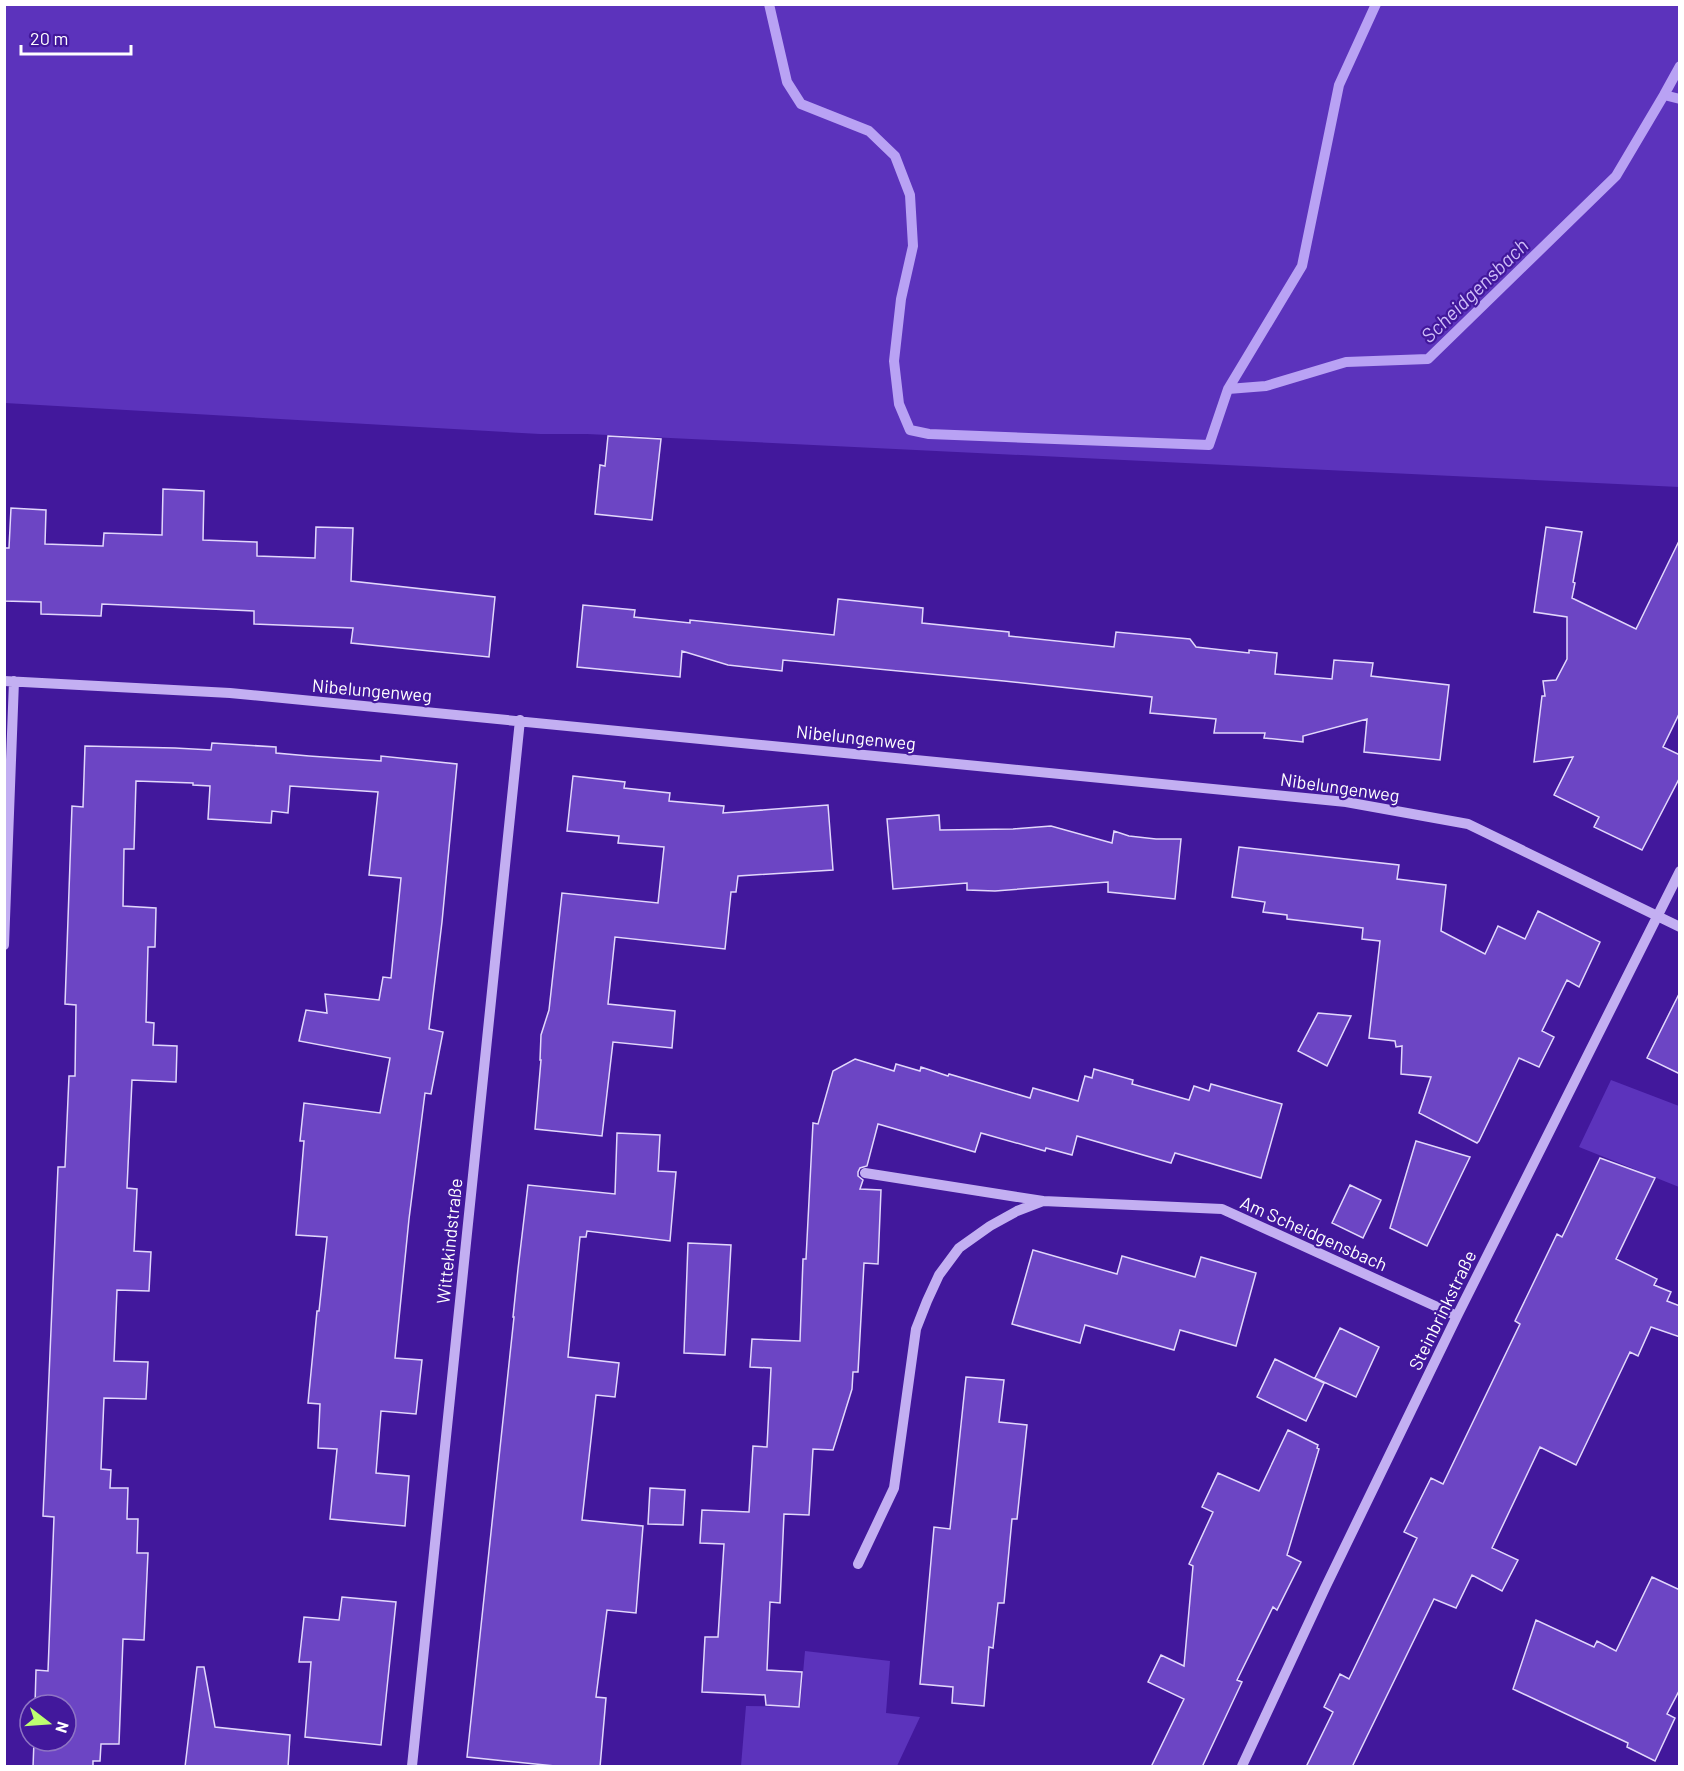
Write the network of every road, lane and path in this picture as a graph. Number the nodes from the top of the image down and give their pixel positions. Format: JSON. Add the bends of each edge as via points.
{"nodes":[{"id":1,"x":9,"y":681,"type":"edge"},
{"id":2,"x":520,"y":720,"type":"junction"},
{"id":3,"x":1680,"y":871,"type":"edge"},
{"id":4,"x":1657,"y":917,"type":"junction"},
{"id":5,"x":1680,"y":927,"type":"edge"},
{"id":6,"x":4,"y":945,"type":"edge"},
{"id":7,"x":865,"y":1173,"type":"dead end"},
{"id":8,"x":1043,"y":1201,"type":"junction"},
{"id":9,"x":1457,"y":1316,"type":"junction"},
{"id":10,"x":858,"y":1564,"type":"dead end"},
{"id":11,"x":412,"y":1767,"type":"edge"},
{"id":12,"x":1242,"y":1767,"type":"edge"}],
"edges":[{"from":1,"to":2,"type":"street","name":"Nibelungenweg","via":[[230,693]]},
{"from":1,"to":6,"type":"street"},
{"from":2,"to":4,"type":"street","name":"Nibelungenweg","via":[[1346,802],[1468,824]]},
{"from":2,"to":11,"type":"street","name":"Wittekindstraße"},
{"from":3,"to":4,"type":"street","name":"Steinbrinkstraße"},
{"from":4,"to":5,"type":"street","name":"Nibelungenweg"},
{"from":4,"to":9,"type":"street","name":"Steinbrinkstraße"},
{"from":7,"to":8,"type":"street","name":"Am Scheidgensbach"},
{"from":8,"to":9,"type":"street","name":"Am Scheidgensbach","via":[[1222,1209]]},
{"from":8,"to":10,"type":"street","name":"Am Scheidgensbach","via":[[990,1226],[959,1248],[939,1275],[916,1329],[894,1488]]},
{"from":9,"to":12,"type":"street","name":"Steinbrinkstraße"}]}
